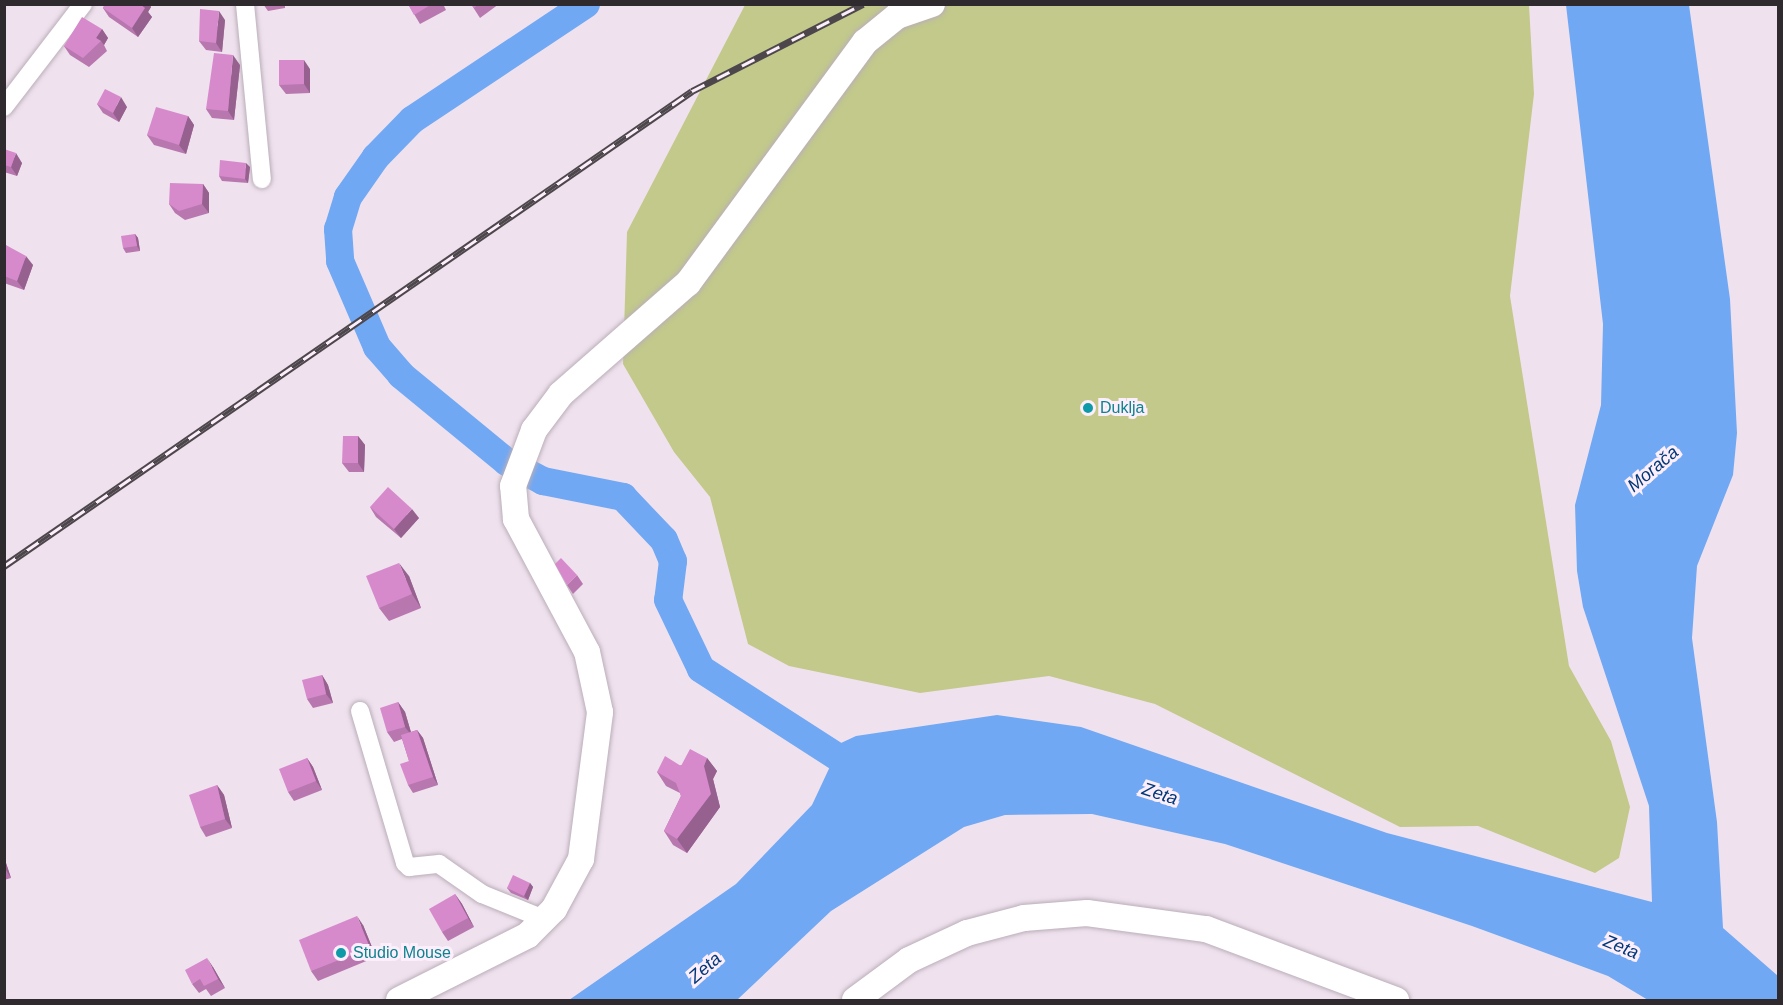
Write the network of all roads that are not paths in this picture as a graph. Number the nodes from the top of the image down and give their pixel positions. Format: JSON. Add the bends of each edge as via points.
{"nodes":[{"id":1,"x":83,"y":4,"type":"edge"},
{"id":2,"x":245,"y":4,"type":"edge"},
{"id":3,"x":932,"y":4,"type":"edge"},
{"id":4,"x":4,"y":106,"type":"edge"},
{"id":5,"x":262,"y":179,"type":"dead end"},
{"id":6,"x":360,"y":711,"type":"dead end"},
{"id":7,"x":544,"y":919,"type":"junction"},
{"id":8,"x":399,"y":1000,"type":"edge"},
{"id":9,"x":855,"y":1000,"type":"edge"},
{"id":10,"x":1396,"y":1000,"type":"edge"}],
"edges":[{"from":1,"to":4,"type":"street"},
{"from":2,"to":5,"type":"street"},
{"from":3,"to":7,"type":"street","via":[[897,16],[866,42],[688,283],[561,394],[526,448],[513,486],[516,519],[587,652],[600,712],[581,859]]},
{"from":6,"to":7,"type":"street","via":[[405,863],[409,867],[439,864],[482,894]]},
{"from":7,"to":8,"type":"street","via":[[528,935]]},
{"from":9,"to":10,"type":"street","via":[[909,960],[956,938],[1012,920],[1087,913],[1150,917],[1206,929]]}]}
